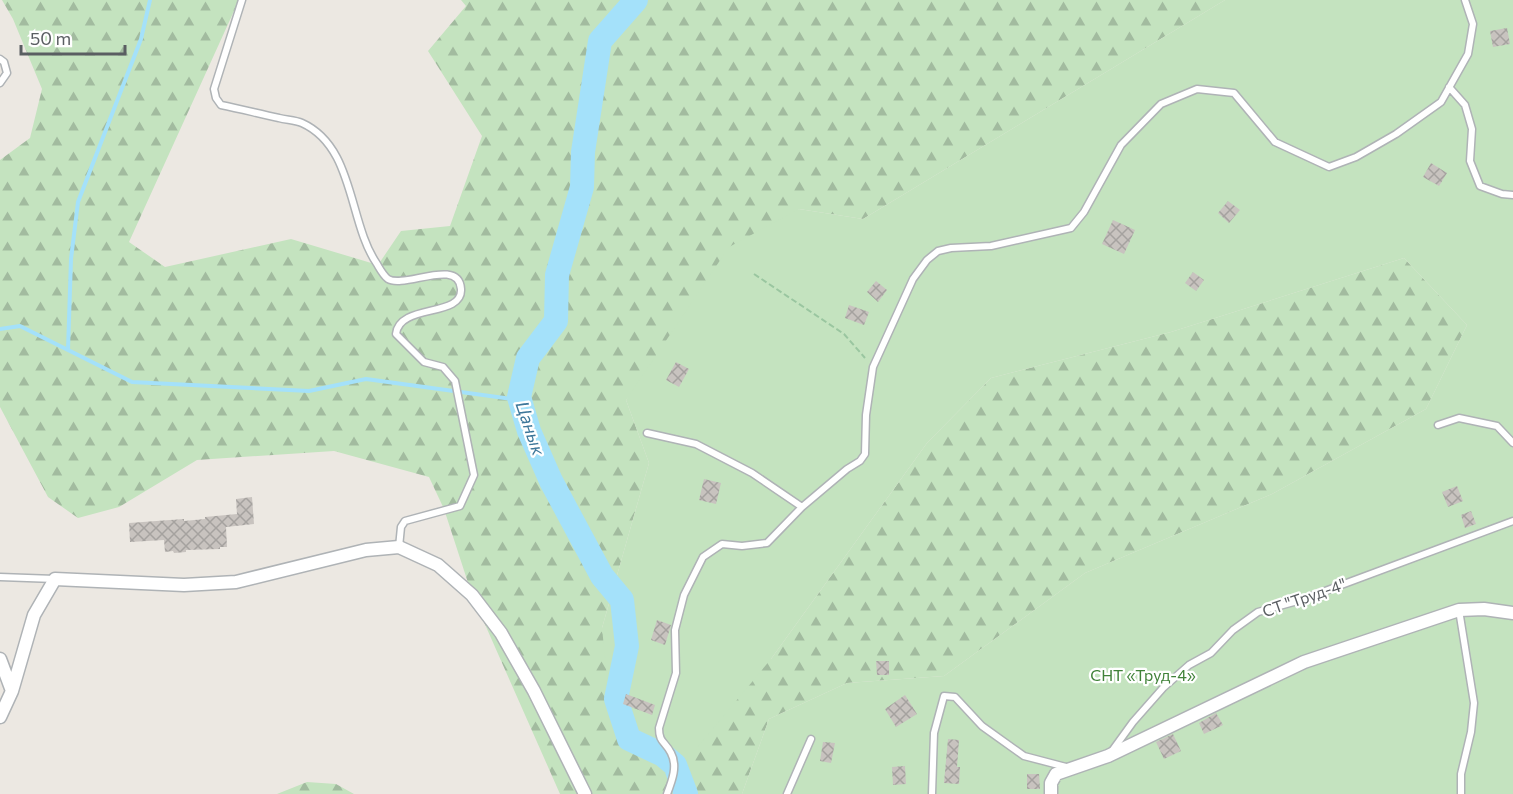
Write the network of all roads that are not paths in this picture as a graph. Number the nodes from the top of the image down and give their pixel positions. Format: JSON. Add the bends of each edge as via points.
{"nodes":[{"id":1,"x":242,"y":0,"type":"edge"},
{"id":2,"x":1465,"y":0,"type":"edge"},
{"id":3,"x":0,"y":59,"type":"edge"},
{"id":4,"x":0,"y":83,"type":"edge"},
{"id":5,"x":1449,"y":87,"type":"junction"},
{"id":6,"x":1513,"y":195,"type":"edge"},
{"id":7,"x":1438,"y":425,"type":"dead end"},
{"id":8,"x":647,"y":433,"type":"dead end"},
{"id":9,"x":1513,"y":443,"type":"edge"},
{"id":10,"x":802,"y":507,"type":"junction"},
{"id":11,"x":1513,"y":521,"type":"edge"},
{"id":12,"x":399,"y":547,"type":"junction"},
{"id":13,"x":0,"y":577,"type":"edge"},
{"id":14,"x":55,"y":579,"type":"junction"},
{"id":15,"x":1459,"y":610,"type":"junction"},
{"id":16,"x":1513,"y":613,"type":"edge"},
{"id":17,"x":0,"y":659,"type":"edge"},
{"id":18,"x":12,"y":691,"type":"junction"},
{"id":19,"x":0,"y":717,"type":"edge"},
{"id":20,"x":811,"y":739,"type":"dead end"},
{"id":21,"x":1108,"y":756,"type":"junction"},
{"id":22,"x":1073,"y":769,"type":"junction"},
{"id":23,"x":585,"y":794,"type":"edge"},
{"id":24,"x":667,"y":794,"type":"edge"},
{"id":25,"x":787,"y":794,"type":"edge"},
{"id":26,"x":932,"y":794,"type":"edge"},
{"id":27,"x":1051,"y":794,"type":"edge"},
{"id":28,"x":1461,"y":794,"type":"edge"}],
"edges":[{"from":1,"to":12,"type":"lane","via":[[214,89],[221,105],[301,123],[324,138],[340,165],[368,250],[386,278],[395,282],[441,274],[454,277],[460,285],[456,301],[402,319],[396,334],[424,362],[443,367],[455,381],[474,475],[460,506],[405,521]]},
{"from":2,"to":5,"type":"lane","via":[[1473,24],[1468,54]]},
{"from":3,"to":4,"type":"lane","via":[[8,73]]},
{"from":5,"to":6,"type":"lane","via":[[1466,105],[1472,129],[1470,161],[1480,186]]},
{"from":5,"to":10,"type":"lane","via":[[1441,102],[1396,134],[1329,167],[1275,142],[1234,93],[1197,89],[1161,104],[1121,145],[1071,228],[991,246],[951,248],[938,251],[927,260],[913,279],[873,367],[865,454]]},
{"from":7,"to":9,"type":"lane","via":[[1459,418],[1497,426]]},
{"from":8,"to":10,"type":"lane","via":[[696,444]]},
{"from":10,"to":24,"type":"lane","via":[[767,543],[722,544],[712,549],[703,557],[684,595],[675,630],[676,673],[658,728],[659,738],[675,765]]},
{"from":11,"to":21,"type":"lane","name":"СТ \"Труд-4\"","via":[[1301,600],[1258,612],[1164,688]]},
{"from":12,"to":14,"type":"street","via":[[366,550],[236,582],[184,585]]},
{"from":12,"to":23,"type":"street","via":[[438,565],[472,596],[501,633]]},
{"from":13,"to":14,"type":"lane"},
{"from":14,"to":18,"type":"street","via":[[34,615]]},
{"from":15,"to":16,"type":"street"},
{"from":15,"to":21,"type":"street","via":[[1304,662]]},
{"from":15,"to":28,"type":"lane","via":[[1474,703]]},
{"from":17,"to":18,"type":"street"},
{"from":18,"to":19,"type":"street"},
{"from":20,"to":25,"type":"lane"},
{"from":21,"to":22,"type":"street"},
{"from":22,"to":26,"type":"lane","via":[[1024,756],[982,726],[955,697],[944,696],[934,733]]},
{"from":22,"to":27,"type":"street","via":[[1056,774]]}]}
